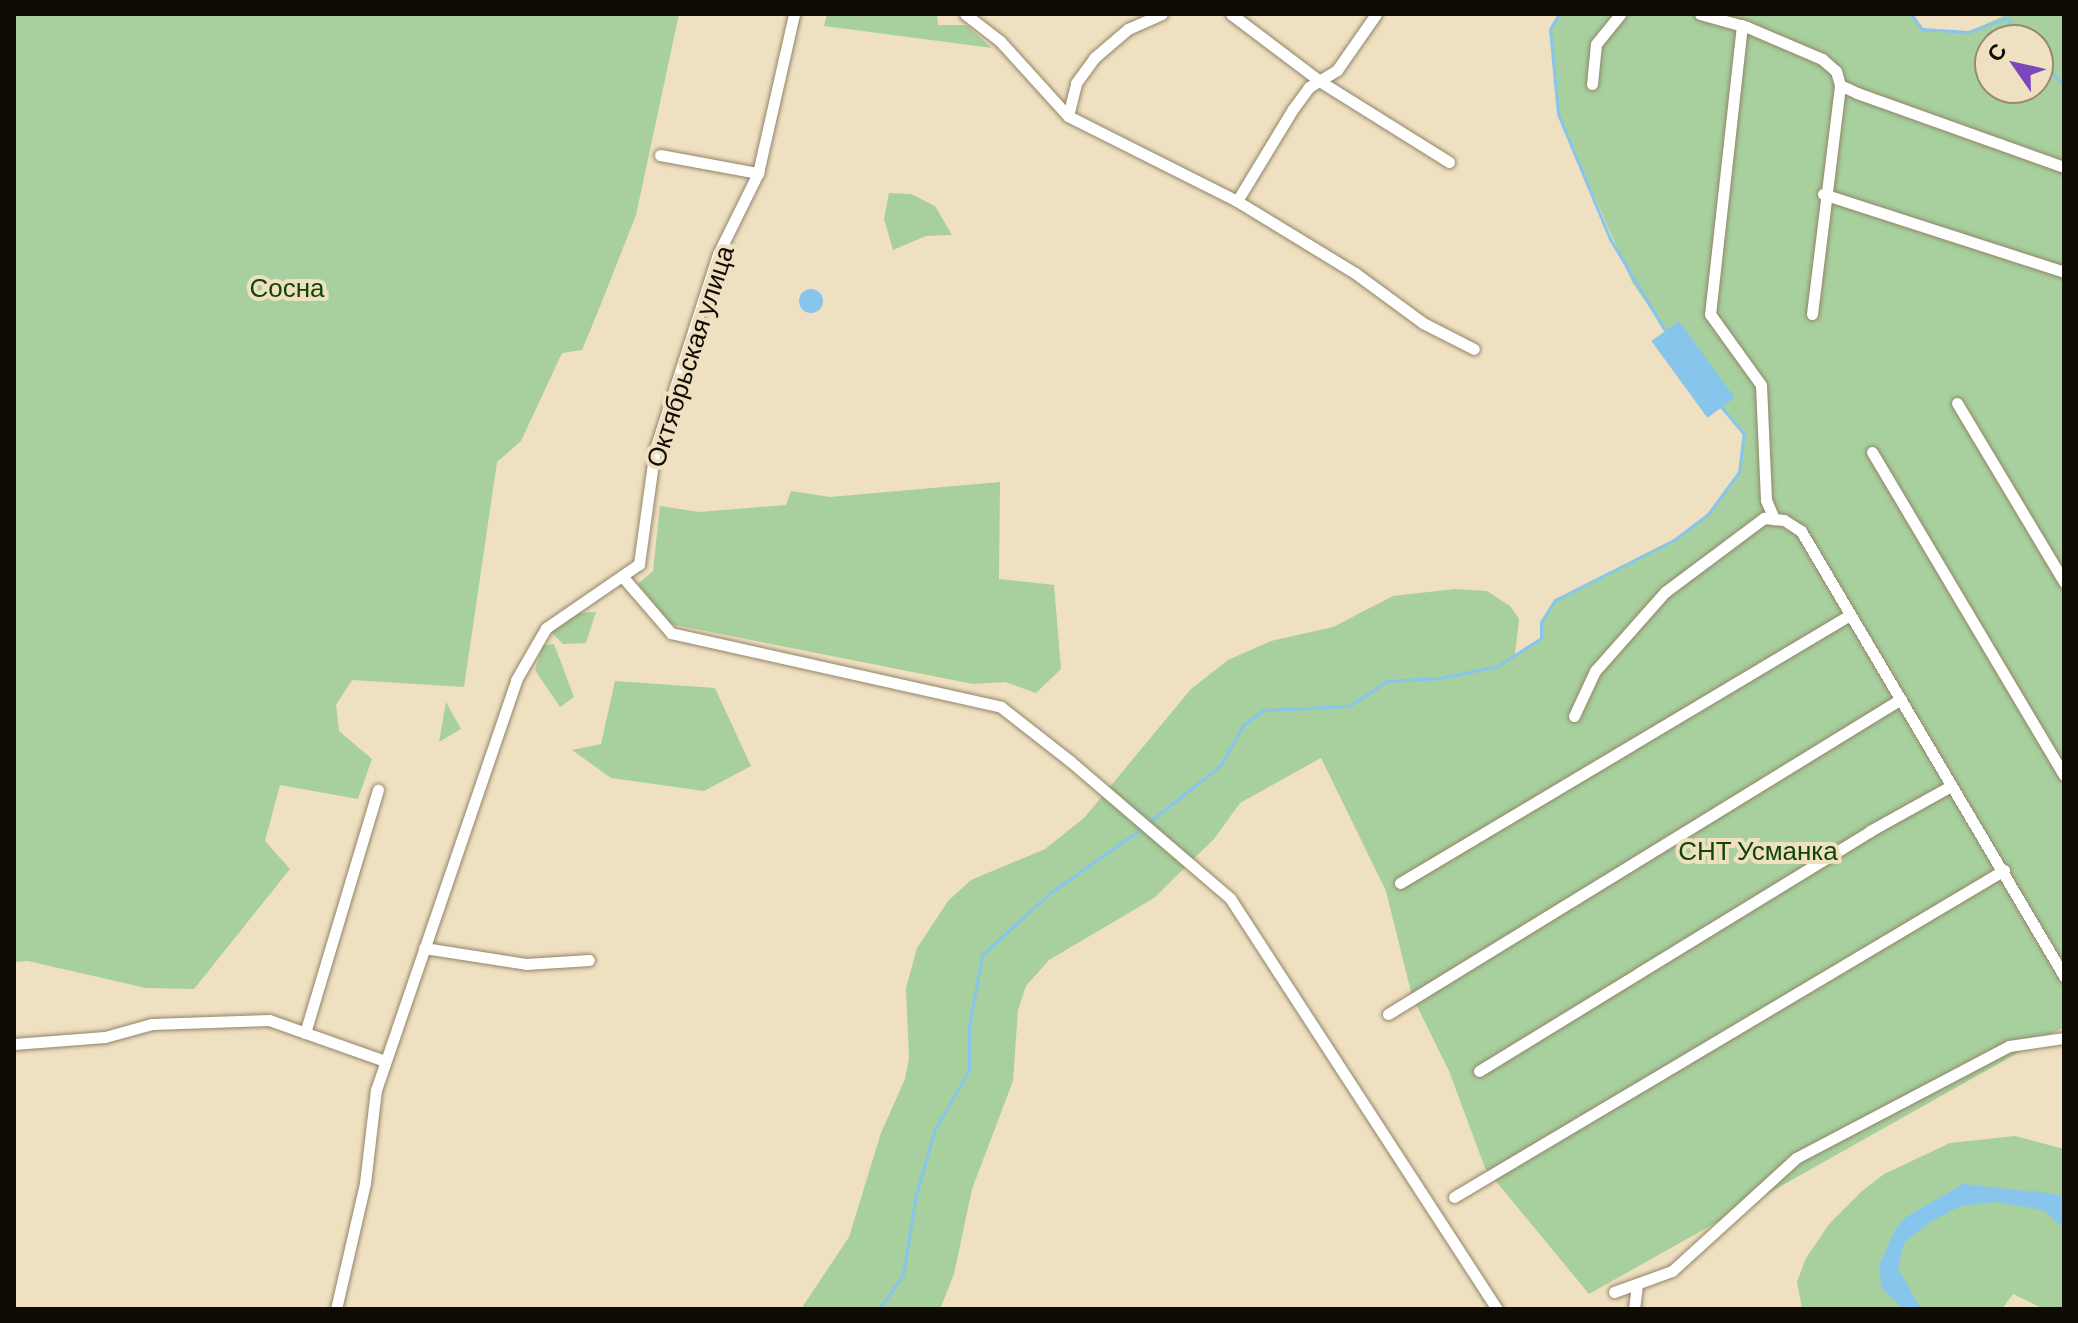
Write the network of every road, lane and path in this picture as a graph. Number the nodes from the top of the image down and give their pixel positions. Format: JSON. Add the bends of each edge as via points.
{"nodes":[{"id":1,"x":794,"y":14,"type":"edge"},
{"id":2,"x":965,"y":14,"type":"edge"},
{"id":3,"x":1162,"y":14,"type":"edge"},
{"id":4,"x":1231,"y":14,"type":"edge"},
{"id":5,"x":1376,"y":14,"type":"edge"},
{"id":6,"x":1620,"y":14,"type":"edge"},
{"id":7,"x":1700,"y":14,"type":"edge"},
{"id":8,"x":1742,"y":25,"type":"junction"},
{"id":9,"x":1321,"y":82,"type":"junction"},
{"id":10,"x":1592,"y":84,"type":"dead end"},
{"id":11,"x":1840,"y":85,"type":"junction"},
{"id":12,"x":1068,"y":116,"type":"junction"},
{"id":13,"x":660,"y":155,"type":"dead end"},
{"id":14,"x":1449,"y":162,"type":"dead end"},
{"id":15,"x":2064,"y":167,"type":"edge"},
{"id":16,"x":758,"y":173,"type":"junction"},
{"id":17,"x":1823,"y":194,"type":"junction"},
{"id":18,"x":1237,"y":201,"type":"junction"},
{"id":19,"x":2064,"y":272,"type":"edge"},
{"id":20,"x":1812,"y":314,"type":"dead end"},
{"id":21,"x":1474,"y":349,"type":"dead end"},
{"id":22,"x":1957,"y":403,"type":"dead end"},
{"id":23,"x":1872,"y":452,"type":"dead end"},
{"id":24,"x":1774,"y":519,"type":"junction"},
{"id":25,"x":622,"y":576,"type":"junction"},
{"id":26,"x":2064,"y":582,"type":"edge"},
{"id":27,"x":1850,"y":615,"type":"junction"},
{"id":28,"x":1901,"y":699,"type":"junction"},
{"id":29,"x":1574,"y":716,"type":"dead end"},
{"id":30,"x":2064,"y":775,"type":"edge"},
{"id":31,"x":1951,"y":786,"type":"junction"},
{"id":32,"x":378,"y":790,"type":"dead end"},
{"id":33,"x":2004,"y":870,"type":"junction"},
{"id":34,"x":1400,"y":883,"type":"dead end"},
{"id":35,"x":424,"y":948,"type":"junction"},
{"id":36,"x":589,"y":960,"type":"dead end"},
{"id":37,"x":2064,"y":976,"type":"edge"},
{"id":38,"x":1388,"y":1014,"type":"dead end"},
{"id":39,"x":305,"y":1033,"type":"junction"},
{"id":40,"x":2064,"y":1038,"type":"edge"},
{"id":41,"x":14,"y":1044,"type":"edge"},
{"id":42,"x":385,"y":1061,"type":"junction"},
{"id":43,"x":1479,"y":1071,"type":"dead end"},
{"id":44,"x":1454,"y":1197,"type":"dead end"},
{"id":45,"x":1637,"y":1284,"type":"junction"},
{"id":46,"x":1614,"y":1292,"type":"dead end"},
{"id":47,"x":336,"y":1309,"type":"edge"},
{"id":48,"x":1497,"y":1309,"type":"edge"},
{"id":49,"x":1634,"y":1309,"type":"edge"}],
"edges":[{"from":1,"to":16,"type":"street","name":"Октябрьская улица"},
{"from":2,"to":12,"type":"street","via":[[1000,41]]},
{"from":3,"to":12,"type":"street","via":[[1128,29],[1094,58],[1076,83]]},
{"from":4,"to":9,"type":"street"},
{"from":5,"to":9,"type":"street","via":[[1353,51]]},
{"from":6,"to":10,"type":"street","via":[[1596,44]]},
{"from":7,"to":8,"type":"street"},
{"from":8,"to":11,"type":"street","via":[[1822,59],[1836,71]]},
{"from":8,"to":24,"type":"street","via":[[1710,314],[1761,385],[1766,500]]},
{"from":9,"to":14,"type":"street"},
{"from":9,"to":18,"type":"street","via":[[1309,87],[1293,109]]},
{"from":11,"to":15,"type":"street"},
{"from":11,"to":17,"type":"street"},
{"from":12,"to":18,"type":"street"},
{"from":13,"to":16,"type":"street"},
{"from":16,"to":25,"type":"street","name":"Октябрьская улица","via":[[718,254],[655,449],[639,564]]},
{"from":17,"to":19,"type":"street"},
{"from":17,"to":20,"type":"street"},
{"from":18,"to":21,"type":"street","via":[[1355,273],[1423,323]]},
{"from":22,"to":26,"type":"street"},
{"from":23,"to":30,"type":"street"},
{"from":24,"to":27,"type":"street","via":[[1801,531]]},
{"from":24,"to":29,"type":"street","via":[[1764,518],[1665,592],[1595,671]]},
{"from":25,"to":35,"type":"street","name":"Октябрьская улица","via":[[546,628],[516,680]]},
{"from":25,"to":48,"type":"street","via":[[671,633],[1001,707],[1070,761],[1230,898]]},
{"from":27,"to":28,"type":"street"},
{"from":27,"to":34,"type":"street"},
{"from":28,"to":31,"type":"street"},
{"from":28,"to":38,"type":"street"},
{"from":31,"to":33,"type":"street"},
{"from":31,"to":43,"type":"street"},
{"from":32,"to":39,"type":"street"},
{"from":33,"to":37,"type":"street"},
{"from":33,"to":44,"type":"street"},
{"from":35,"to":36,"type":"street","via":[[526,964]]},
{"from":35,"to":42,"type":"street","name":"Октябрьская улица"},
{"from":39,"to":41,"type":"street","via":[[269,1020],[152,1024],[105,1037]]},
{"from":39,"to":42,"type":"street"},
{"from":40,"to":45,"type":"street","via":[[2009,1046],[1796,1158],[1672,1271]]},
{"from":42,"to":47,"type":"street","name":"Октябрьская улица"},
{"from":45,"to":46,"type":"street"},
{"from":45,"to":49,"type":"street"}]}
